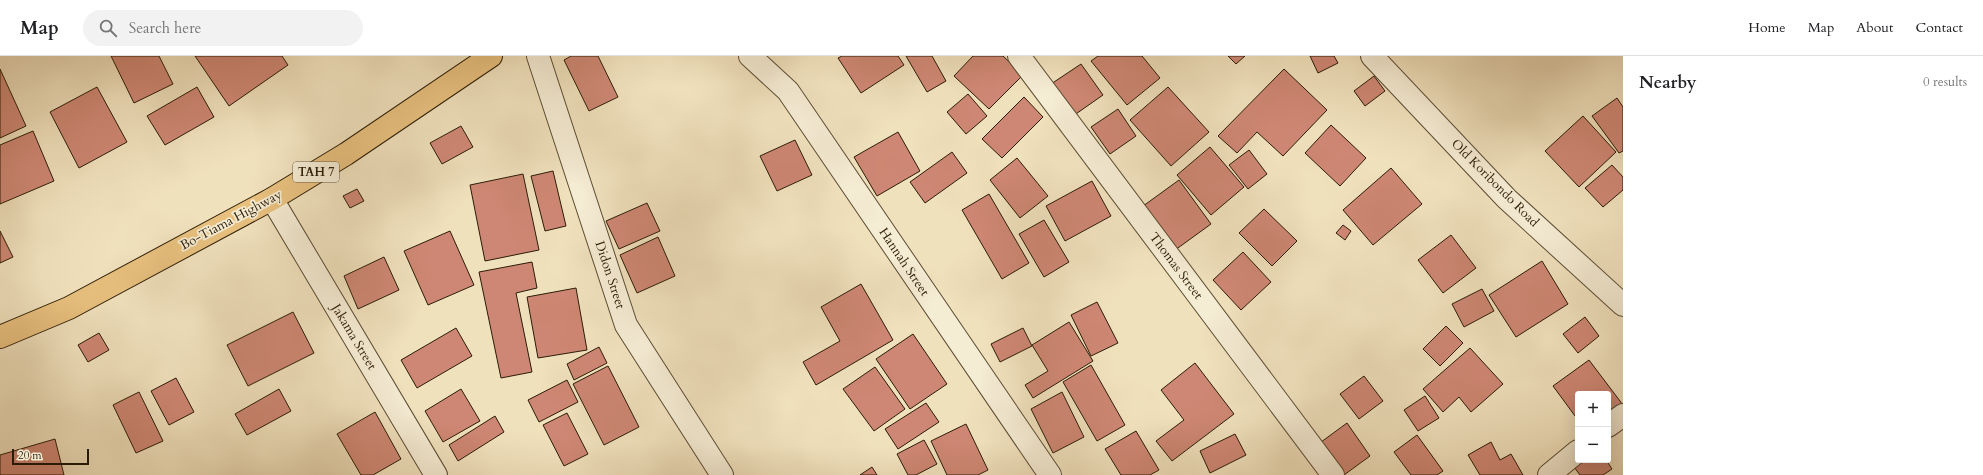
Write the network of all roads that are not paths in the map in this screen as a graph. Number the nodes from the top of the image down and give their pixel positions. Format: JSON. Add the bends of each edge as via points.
{"nodes":[{"id":1,"x":491,"y":56,"type":"edge"},
{"id":2,"x":538,"y":56,"type":"edge"},
{"id":3,"x":750,"y":56,"type":"edge"},
{"id":4,"x":1019,"y":56,"type":"edge"},
{"id":5,"x":1372,"y":56,"type":"edge"},
{"id":6,"x":272,"y":199,"type":"junction"},
{"id":7,"x":1623,"y":305,"type":"edge"},
{"id":8,"x":0,"y":337,"type":"edge"},
{"id":9,"x":1623,"y":415,"type":"edge"},
{"id":10,"x":1611,"y":424,"type":"edge"},
{"id":11,"x":1575,"y":453,"type":"edge"},
{"id":12,"x":436,"y":475,"type":"edge"},
{"id":13,"x":722,"y":475,"type":"edge"},
{"id":14,"x":1050,"y":475,"type":"edge"},
{"id":15,"x":1333,"y":475,"type":"edge"},
{"id":16,"x":1549,"y":475,"type":"edge"}],
"edges":[{"from":1,"to":6,"type":"highway","name":"Bo-Tiama Highway","number":"TAH 7","via":[[359,146]]},
{"from":2,"to":13,"type":"street","name":"Didon Street","via":[[626,325]]},
{"from":3,"to":14,"type":"street","name":"Hannah Street","via":[[788,91]]},
{"from":4,"to":15,"type":"street","name":"Thomas Street"},
{"from":5,"to":7,"type":"street","name":"Old Koribondo Road","via":[[1507,199]]},
{"from":6,"to":8,"type":"highway","name":"Bo-Tiama Highway","number":"TAH 7","via":[[69,308]]},
{"from":6,"to":12,"type":"street","name":"Jakama Street"},
{"from":9,"to":10,"type":"street"},
{"from":11,"to":16,"type":"street"}]}
